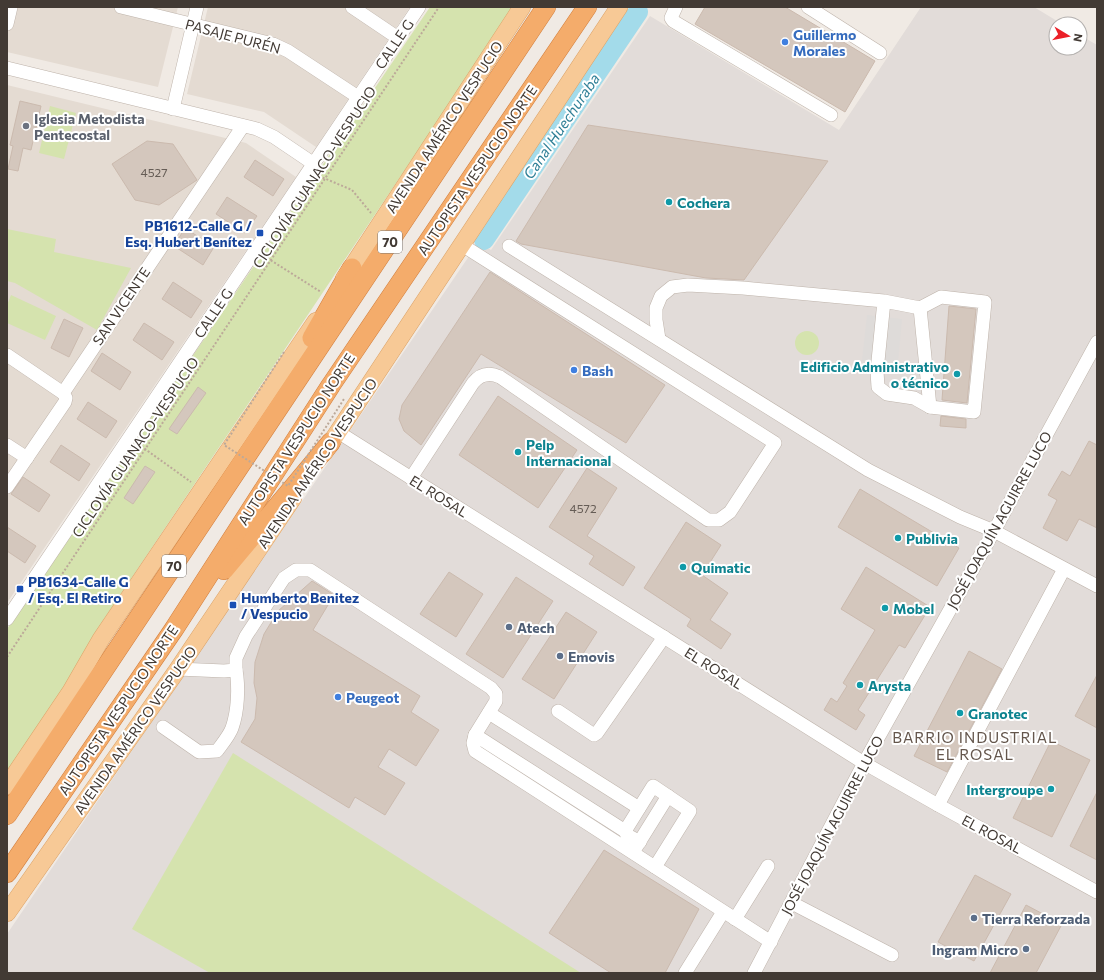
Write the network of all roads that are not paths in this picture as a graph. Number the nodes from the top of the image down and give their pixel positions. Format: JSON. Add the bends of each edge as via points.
{"nodes":[{"id":1,"x":11,"y":7,"type":"edge"},
{"id":2,"x":120,"y":7,"type":"edge"},
{"id":3,"x":197,"y":7,"type":"edge"},
{"id":4,"x":352,"y":7,"type":"edge"},
{"id":5,"x":419,"y":7,"type":"edge"},
{"id":6,"x":522,"y":7,"type":"edge"},
{"id":7,"x":546,"y":7,"type":"edge"},
{"id":8,"x":587,"y":7,"type":"edge"},
{"id":9,"x":619,"y":7,"type":"edge"},
{"id":10,"x":676,"y":7,"type":"edge"},
{"id":11,"x":808,"y":7,"type":"edge"},
{"id":12,"x":7,"y":24,"type":"edge"},
{"id":13,"x":193,"y":25,"type":"junction"},
{"id":14,"x":398,"y":38,"type":"junction"},
{"id":15,"x":880,"y":53,"type":"dead end"},
{"id":16,"x":7,"y":68,"type":"edge"},
{"id":17,"x":358,"y":97,"type":"junction"},
{"id":18,"x":173,"y":109,"type":"junction"},
{"id":19,"x":831,"y":115,"type":"dead end"},
{"id":20,"x":243,"y":126,"type":"junction"},
{"id":21,"x":312,"y":167,"type":"junction"},
{"id":22,"x":462,"y":245,"type":"junction"},
{"id":23,"x":509,"y":246,"type":"dead end"},
{"id":24,"x":352,"y":268,"type":"junction"},
{"id":25,"x":884,"y":301,"type":"junction"},
{"id":26,"x":920,"y":308,"type":"junction"},
{"id":27,"x":659,"y":339,"type":"junction"},
{"id":28,"x":1097,"y":342,"type":"edge"},
{"id":29,"x":7,"y":355,"type":"edge"},
{"id":30,"x":63,"y":393,"type":"junction"},
{"id":31,"x":930,"y":407,"type":"junction"},
{"id":32,"x":335,"y":437,"type":"junction"},
{"id":33,"x":7,"y":445,"type":"edge"},
{"id":34,"x":27,"y":458,"type":"junction"},
{"id":35,"x":234,"y":476,"type":"junction"},
{"id":36,"x":411,"y":478,"type":"junction"},
{"id":37,"x":7,"y":487,"type":"edge"},
{"id":38,"x":994,"y":531,"type":"junction"},
{"id":39,"x":1064,"y":569,"type":"junction"},
{"id":40,"x":1097,"y":586,"type":"edge"},
{"id":41,"x":7,"y":619,"type":"edge"},
{"id":42,"x":174,"y":629,"type":"junction"},
{"id":43,"x":664,"y":637,"type":"junction"},
{"id":44,"x":178,"y":670,"type":"junction"},
{"id":45,"x":236,"y":670,"type":"junction"},
{"id":46,"x":558,"y":711,"type":"dead end"},
{"id":47,"x":488,"y":713,"type":"junction"},
{"id":48,"x":163,"y":727,"type":"dead end"},
{"id":49,"x":475,"y":735,"type":"junction"},
{"id":50,"x":864,"y":763,"type":"junction"},
{"id":51,"x":7,"y":786,"type":"edge"},
{"id":52,"x":668,"y":796,"type":"junction"},
{"id":53,"x":938,"y":805,"type":"junction"},
{"id":54,"x":639,"y":808,"type":"junction"},
{"id":55,"x":7,"y":815,"type":"edge"},
{"id":56,"x":625,"y":831,"type":"junction"},
{"id":57,"x":640,"y":842,"type":"junction"},
{"id":58,"x":633,"y":853,"type":"junction"},
{"id":59,"x":768,"y":866,"type":"dead end"},
{"id":60,"x":655,"y":867,"type":"junction"},
{"id":61,"x":7,"y":873,"type":"edge"},
{"id":62,"x":1097,"y":892,"type":"edge"},
{"id":63,"x":792,"y":903,"type":"junction"},
{"id":64,"x":723,"y":912,"type":"junction"},
{"id":65,"x":7,"y":913,"type":"edge"},
{"id":66,"x":735,"y":919,"type":"junction"},
{"id":67,"x":771,"y":942,"type":"junction"},
{"id":68,"x":892,"y":955,"type":"dead end"},
{"id":69,"x":685,"y":973,"type":"edge"},
{"id":70,"x":754,"y":973,"type":"edge"}],
"edges":[{"from":1,"to":12,"type":"street"},
{"from":2,"to":13,"type":"street","name":"PASAJE PURÉN"},
{"from":3,"to":13,"type":"street"},
{"from":4,"to":14,"type":"street"},
{"from":5,"to":14,"type":"street","name":"CALLE G"},
{"from":6,"to":24,"type":"main road","name":"AVENIDA AMÉRICO VESPUCIO"},
{"from":7,"to":35,"type":"highway","number":"70"},
{"from":8,"to":42,"type":"highway","name":"AUTOPISTA VESPUCIO NORTE","number":"70","via":[[331,385]]},
{"from":9,"to":22,"type":"main road","name":"AVENIDA AMÉRICO VESPUCIO"},
{"from":10,"to":19,"type":"street","via":[[671,18],[673,21]]},
{"from":11,"to":15,"type":"street"},
{"from":13,"to":17,"type":"street","name":"PASAJE PURÉN","via":[[280,47]]},
{"from":13,"to":18,"type":"street"},
{"from":14,"to":17,"type":"street","name":"CALLE G"},
{"from":16,"to":18,"type":"street"},
{"from":17,"to":21,"type":"street","name":"CALLE G"},
{"from":18,"to":20,"type":"street"},
{"from":20,"to":21,"type":"street","via":[[267,133]]},
{"from":20,"to":30,"type":"street","name":"SAN VICENTE"},
{"from":21,"to":41,"type":"street","name":"CALLE G"},
{"from":22,"to":32,"type":"main road","name":"AVENIDA AMÉRICO VESPUCIO"},
{"from":22,"to":36,"type":"street","via":[[775,443],[730,512],[719,520],[708,520],[500,377],[485,374],[473,383]]},
{"from":23,"to":27,"type":"street"},
{"from":24,"to":35,"type":"highway"},
{"from":24,"to":51,"type":"main road","name":"AVENIDA AMÉRICO VESPUCIO","via":[[101,639],[71,690]]},
{"from":25,"to":26,"type":"street"},
{"from":25,"to":27,"type":"street","via":[[743,288],[672,288],[661,296],[656,308]]},
{"from":25,"to":31,"type":"street","via":[[877,371],[878,386],[887,394],[914,398]]},
{"from":26,"to":31,"type":"street"},
{"from":26,"to":31,"type":"street","via":[[941,297],[985,302],[974,412]]},
{"from":27,"to":38,"type":"street","via":[[868,470],[960,517]]},
{"from":28,"to":38,"type":"street","name":"JOSÉ JOAQUÍN AGUIRRE LUCO"},
{"from":29,"to":30,"type":"street"},
{"from":30,"to":34,"type":"street","name":"SAN VICENTE","via":[[65,402]]},
{"from":32,"to":36,"type":"street","name":"EL ROSAL"},
{"from":32,"to":42,"type":"highway"},
{"from":32,"to":44,"type":"main road","name":"AVENIDA AMÉRICO VESPUCIO"},
{"from":33,"to":34,"type":"street"},
{"from":34,"to":37,"type":"street","name":"SAN VICENTE"},
{"from":35,"to":55,"type":"highway","number":"70"},
{"from":36,"to":43,"type":"street","name":"EL ROSAL"},
{"from":38,"to":39,"type":"street"},
{"from":38,"to":50,"type":"street","name":"JOSÉ JOAQUÍN AGUIRRE LUCO"},
{"from":39,"to":40,"type":"street"},
{"from":39,"to":53,"type":"street"},
{"from":42,"to":61,"type":"highway","name":"AUTOPISTA VESPUCIO NORTE","number":"70"},
{"from":43,"to":46,"type":"street","via":[[597,733],[594,735]]},
{"from":43,"to":50,"type":"street","name":"EL ROSAL"},
{"from":44,"to":45,"type":"street"},
{"from":44,"to":65,"type":"main road","name":"AVENIDA AMÉRICO VESPUCIO"},
{"from":45,"to":47,"type":"street","via":[[236,658],[246,636],[284,578],[296,570],[310,570],[491,688],[496,694],[496,701]]},
{"from":45,"to":48,"type":"street","via":[[238,681],[235,717],[232,729],[217,751],[198,752]]},
{"from":47,"to":49,"type":"street"},
{"from":47,"to":54,"type":"street"},
{"from":49,"to":56,"type":"street"},
{"from":49,"to":58,"type":"street","via":[[475,751]]},
{"from":50,"to":53,"type":"street","name":"EL ROSAL"},
{"from":50,"to":63,"type":"street","name":"JOSÉ JOAQUÍN AGUIRRE LUCO"},
{"from":52,"to":54,"type":"street","via":[[653,786]]},
{"from":52,"to":57,"type":"street"},
{"from":52,"to":60,"type":"street","via":[[690,811]]},
{"from":53,"to":62,"type":"street","name":"EL ROSAL"},
{"from":54,"to":56,"type":"street"},
{"from":56,"to":57,"type":"street"},
{"from":57,"to":58,"type":"street"},
{"from":58,"to":60,"type":"street"},
{"from":59,"to":66,"type":"street"},
{"from":60,"to":64,"type":"street"},
{"from":63,"to":67,"type":"street","name":"JOSÉ JOAQUÍN AGUIRRE LUCO"},
{"from":63,"to":68,"type":"street"},
{"from":64,"to":66,"type":"street"},
{"from":64,"to":69,"type":"street"},
{"from":66,"to":67,"type":"street"},
{"from":67,"to":70,"type":"street","name":"JOSÉ JOAQUÍN AGUIRRE LUCO"}]}
